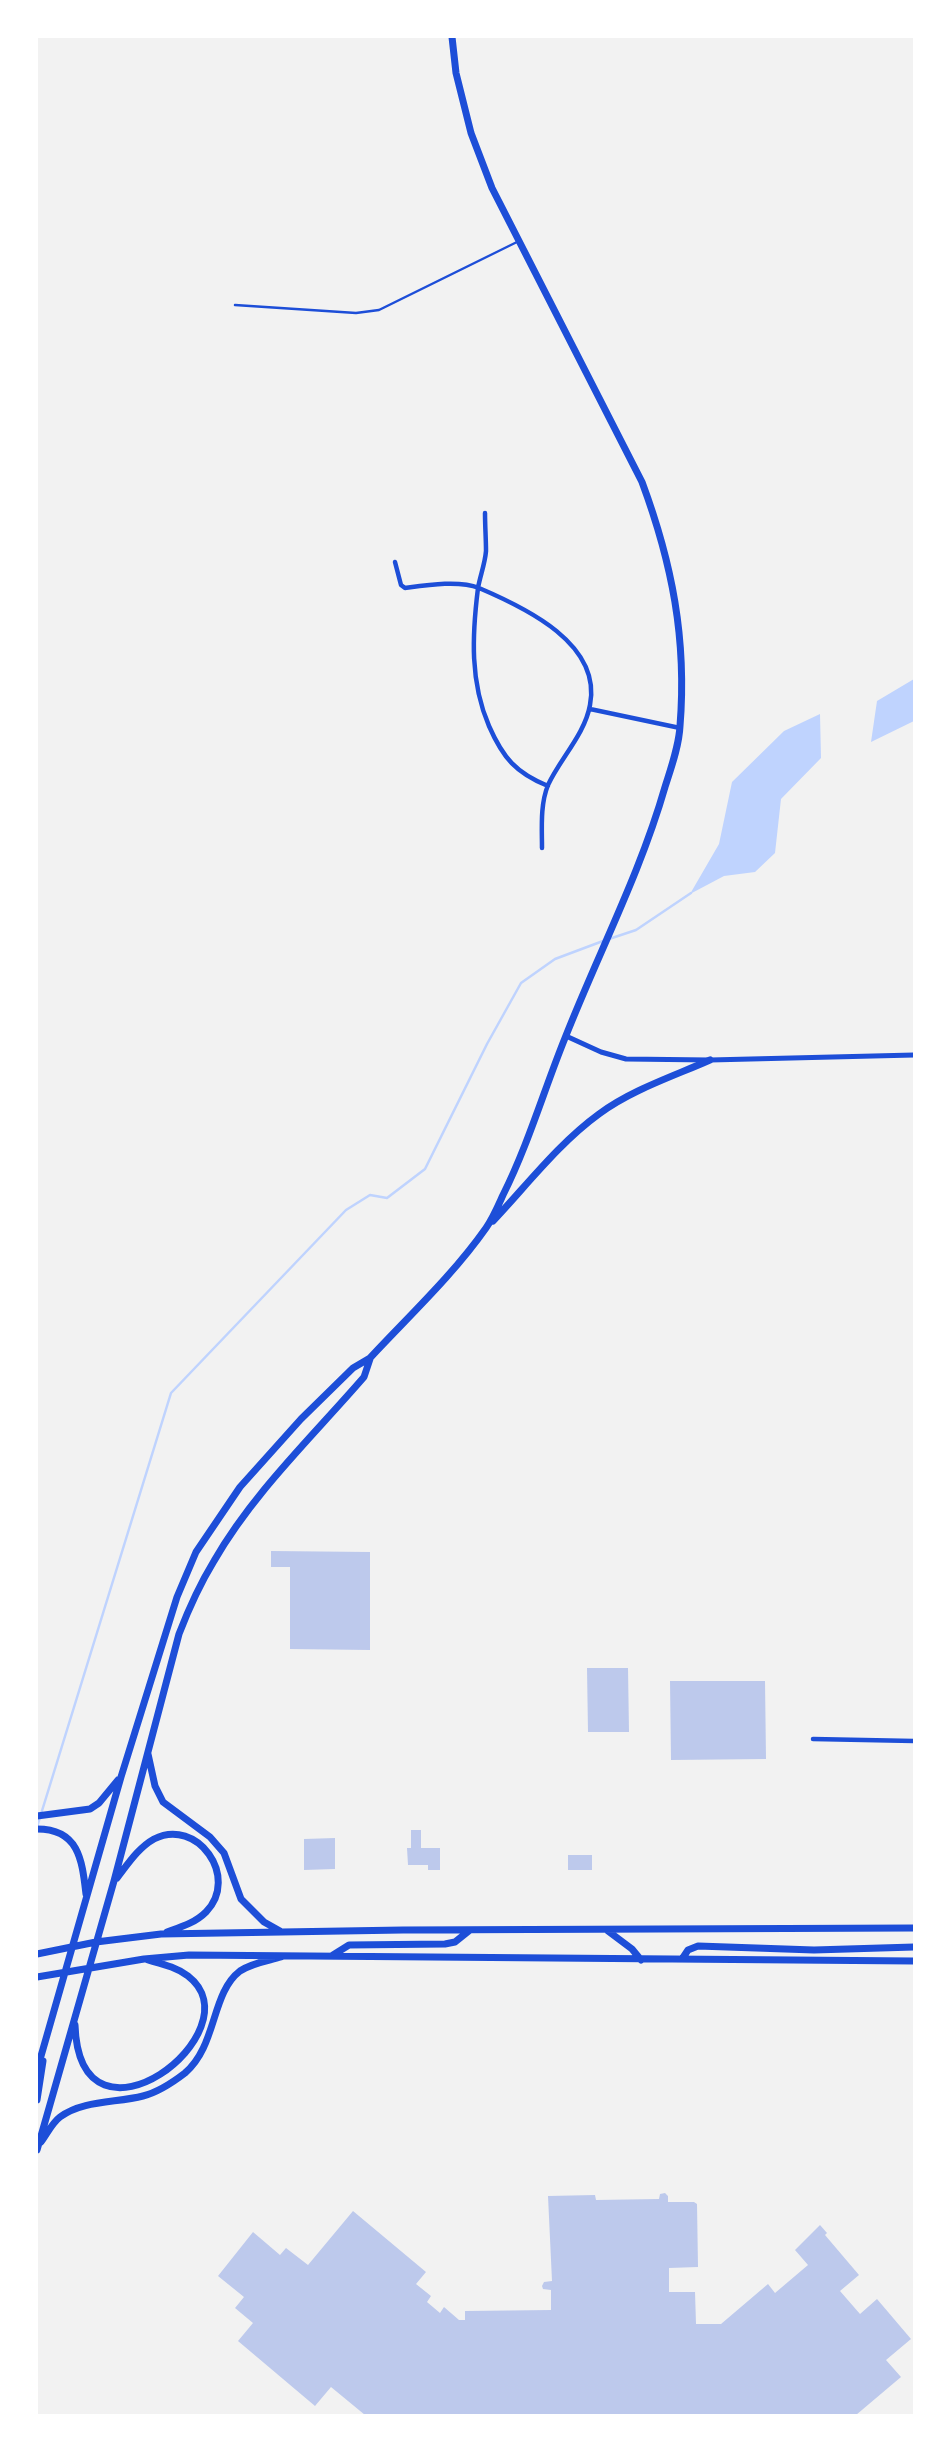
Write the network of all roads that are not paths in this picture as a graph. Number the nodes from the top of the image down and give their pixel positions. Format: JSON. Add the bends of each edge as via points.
{"nodes":[{"id":1,"x":452,"y":37,"type":"edge"},
{"id":2,"x":519,"y":241,"type":"junction"},
{"id":3,"x":235,"y":305,"type":"dead end"},
{"id":4,"x":485,"y":513,"type":"dead end"},
{"id":5,"x":395,"y":562,"type":"dead end"},
{"id":6,"x":478,"y":588,"type":"junction"},
{"id":7,"x":590,"y":709,"type":"junction"},
{"id":8,"x":680,"y":728,"type":"junction"},
{"id":9,"x":548,"y":786,"type":"junction"},
{"id":10,"x":542,"y":848,"type":"dead end"},
{"id":11,"x":566,"y":1036,"type":"junction"},
{"id":12,"x":914,"y":1055,"type":"edge"},
{"id":13,"x":710,"y":1060,"type":"junction"},
{"id":14,"x":488,"y":1226,"type":"junction"},
{"id":15,"x":370,"y":1358,"type":"junction"},
{"id":16,"x":813,"y":1739,"type":"dead end"},
{"id":17,"x":914,"y":1741,"type":"edge"},
{"id":18,"x":148,"y":1751,"type":"junction"},
{"id":19,"x":121,"y":1777,"type":"junction"},
{"id":20,"x":37,"y":1816,"type":"edge"},
{"id":21,"x":40,"y":1829,"type":"edge"},
{"id":22,"x":114,"y":1881,"type":"junction"},
{"id":23,"x":86,"y":1898,"type":"junction"},
{"id":24,"x":914,"y":1928,"type":"edge"},
{"id":25,"x":470,"y":1930,"type":"junction"},
{"id":26,"x":280,"y":1931,"type":"junction"},
{"id":27,"x":608,"y":1931,"type":"junction"},
{"id":28,"x":161,"y":1934,"type":"junction"},
{"id":29,"x":96,"y":1942,"type":"junction"},
{"id":30,"x":72,"y":1947,"type":"junction"},
{"id":31,"x":914,"y":1947,"type":"edge"},
{"id":32,"x":39,"y":1953,"type":"edge"},
{"id":33,"x":291,"y":1954,"type":"junction"},
{"id":34,"x":332,"y":1955,"type":"junction"},
{"id":35,"x":144,"y":1959,"type":"junction"},
{"id":36,"x":682,"y":1959,"type":"junction"},
{"id":37,"x":641,"y":1960,"type":"junction"},
{"id":38,"x":914,"y":1961,"type":"edge"},
{"id":39,"x":88,"y":1968,"type":"junction"},
{"id":40,"x":64,"y":1972,"type":"junction"},
{"id":41,"x":37,"y":1977,"type":"edge"},
{"id":42,"x":75,"y":2018,"type":"junction"},
{"id":43,"x":44,"y":2039,"type":"junction"},
{"id":44,"x":37,"y":2049,"type":"edge"},
{"id":45,"x":37,"y":2070,"type":"edge"},
{"id":46,"x":37,"y":2100,"type":"edge"},
{"id":47,"x":37,"y":2148,"type":"edge"}],
"edges":[{"from":1,"to":2,"type":"main road","via":[[471,133]]},
{"from":2,"to":3,"type":"lane","via":[[379,310],[356,313]]},
{"from":2,"to":8,"type":"main road","via":[[654,513],[677,612],[682,660]]},
{"from":4,"to":6,"type":"street","via":[[486,553]]},
{"from":5,"to":6,"type":"street","via":[[405,587],[442,584]]},
{"from":6,"to":7,"type":"street","via":[[514,603],[576,649],[592,680]]},
{"from":6,"to":9,"type":"street","via":[[472,660],[479,703],[510,763],[526,777]]},
{"from":7,"to":8,"type":"street"},
{"from":7,"to":9,"type":"street"},
{"from":8,"to":11,"type":"main road","via":[[659,809]]},
{"from":9,"to":10,"type":"street","via":[[542,807]]},
{"from":11,"to":13,"type":"street","via":[[626,1059]]},
{"from":11,"to":14,"type":"main road","via":[[515,1171]]},
{"from":12,"to":13,"type":"street"},
{"from":13,"to":14,"type":"main road","via":[[599,1114]]},
{"from":14,"to":15,"type":"main road"},
{"from":15,"to":18,"type":"main road","via":[[364,1377],[267,1488],[215,1559],[179,1634]]},
{"from":15,"to":19,"type":"main road","via":[[353,1368],[301,1419],[240,1487],[196,1552],[177,1597]]},
{"from":16,"to":17,"type":"street"},
{"from":18,"to":22,"type":"main road"},
{"from":18,"to":26,"type":"main road","via":[[163,1802],[210,1837],[224,1853],[241,1899]]},
{"from":19,"to":20,"type":"main road","via":[[90,1809]]},
{"from":19,"to":23,"type":"main road"},
{"from":21,"to":23,"type":"main road","via":[[56,1831],[77,1849]]},
{"from":22,"to":28,"type":"main road","via":[[137,1852],[158,1837],[191,1839],[205,1849],[218,1874],[214,1899],[197,1919]]},
{"from":22,"to":29,"type":"main road"},
{"from":23,"to":30,"type":"main road"},
{"from":24,"to":27,"type":"main road"},
{"from":25,"to":26,"type":"main road"},
{"from":25,"to":27,"type":"main road"},
{"from":25,"to":34,"type":"main road","via":[[445,1944],[349,1945]]},
{"from":26,"to":28,"type":"main road"},
{"from":27,"to":37,"type":"main road"},
{"from":28,"to":29,"type":"main road"},
{"from":29,"to":30,"type":"main road"},
{"from":29,"to":39,"type":"main road"},
{"from":30,"to":32,"type":"main road"},
{"from":30,"to":40,"type":"main road"},
{"from":31,"to":36,"type":"main road","via":[[698,1946]]},
{"from":33,"to":34,"type":"main road"},
{"from":33,"to":35,"type":"main road"},
{"from":33,"to":47,"type":"main road","via":[[246,1968],[233,1979],[208,2041],[183,2075],[143,2096],[75,2108],[58,2118]]},
{"from":34,"to":37,"type":"main road"},
{"from":35,"to":39,"type":"main road"},
{"from":35,"to":42,"type":"main road","via":[[190,1978],[202,1998],[198,2032],[174,2066],[137,2085],[100,2082],[80,2059]]},
{"from":36,"to":37,"type":"main road"},
{"from":36,"to":38,"type":"main road"},
{"from":39,"to":40,"type":"main road"},
{"from":39,"to":42,"type":"main road"},
{"from":40,"to":41,"type":"main road"},
{"from":40,"to":43,"type":"main road"},
{"from":42,"to":47,"type":"main road"},
{"from":43,"to":44,"type":"main road"},
{"from":43,"to":45,"type":"main road"},
{"from":43,"to":46,"type":"main road"}]}
